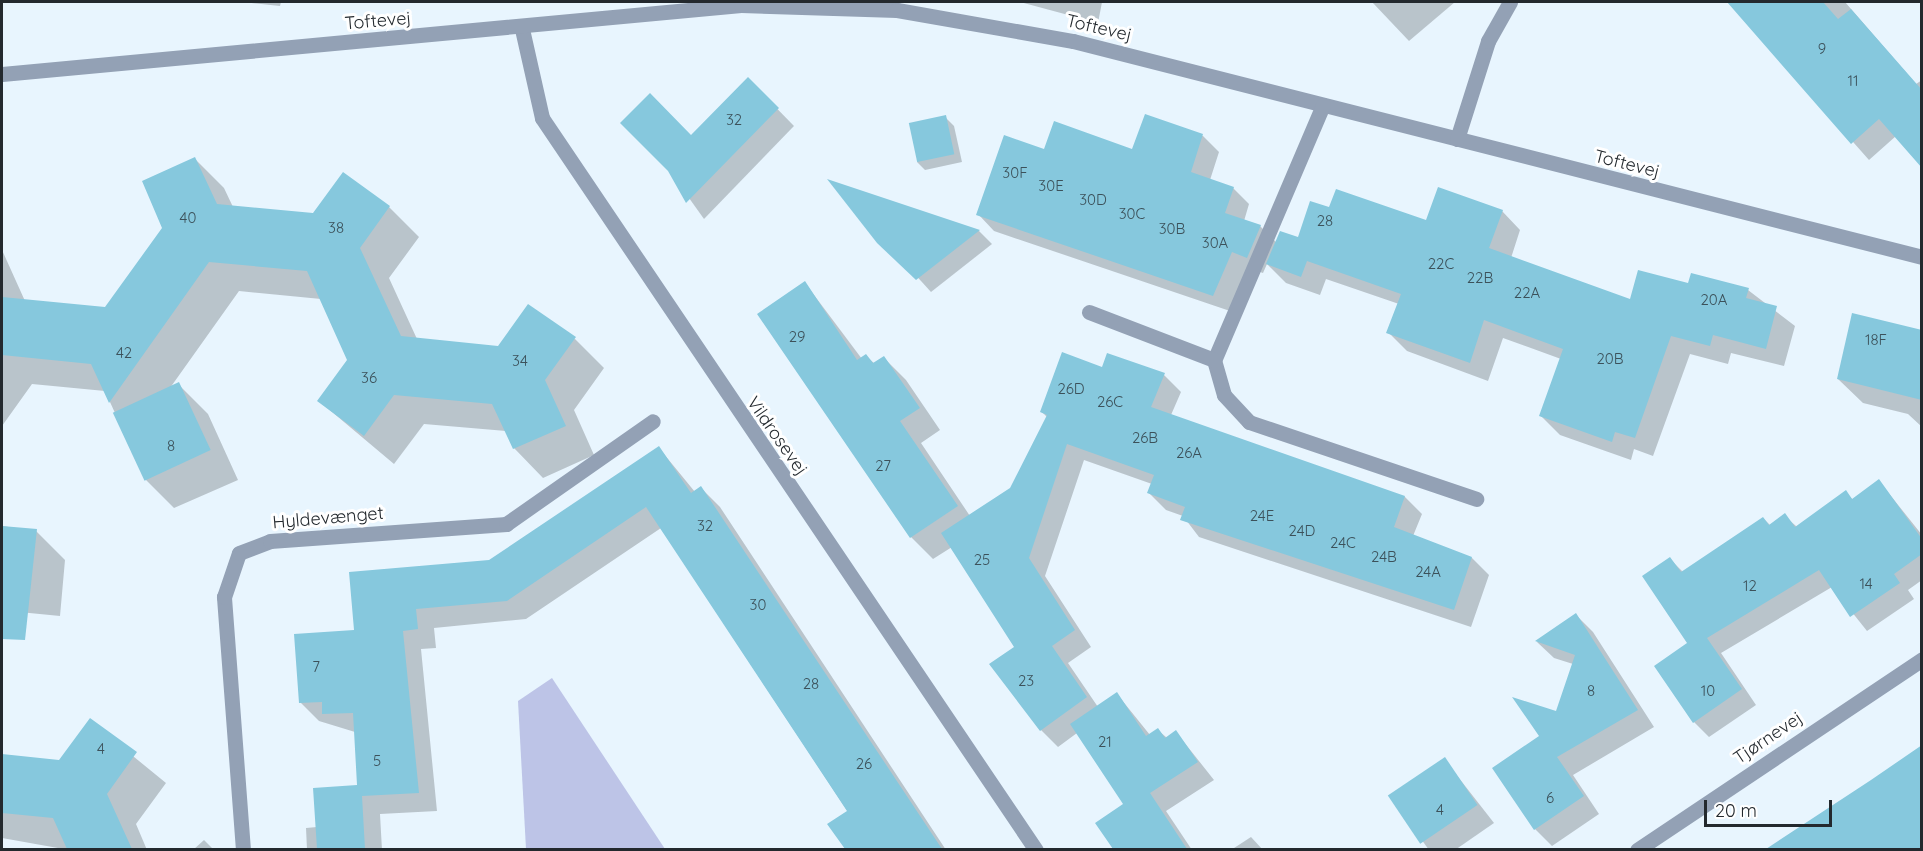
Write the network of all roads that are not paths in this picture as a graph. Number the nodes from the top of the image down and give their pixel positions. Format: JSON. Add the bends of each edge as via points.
{"nodes":[{"id":1,"x":1510,"y":2,"type":"edge"},
{"id":2,"x":900,"y":6,"type":"edge"},
{"id":3,"x":522,"y":29,"type":"junction"},
{"id":4,"x":2,"y":74,"type":"edge"},
{"id":5,"x":1323,"y":105,"type":"junction"},
{"id":6,"x":1457,"y":139,"type":"junction"},
{"id":7,"x":1922,"y":257,"type":"edge"},
{"id":8,"x":1089,"y":312,"type":"dead end"},
{"id":9,"x":1214,"y":360,"type":"junction"},
{"id":10,"x":653,"y":421,"type":"dead end"},
{"id":11,"x":1476,"y":499,"type":"dead end"},
{"id":12,"x":1922,"y":659,"type":"edge"},
{"id":13,"x":243,"y":849,"type":"edge"},
{"id":14,"x":1036,"y":849,"type":"edge"},
{"id":15,"x":1637,"y":849,"type":"edge"}],
"edges":[{"from":1,"to":6,"type":"street","via":[[1488,41]]},
{"from":2,"to":3,"type":"street","name":"Toftevej","via":[[741,5]]},
{"from":2,"to":5,"type":"street","name":"Toftevej","via":[[1073,41]]},
{"from":3,"to":4,"type":"street","name":"Toftevej"},
{"from":3,"to":14,"type":"street","name":"Vildrosevej","via":[[542,118]]},
{"from":5,"to":6,"type":"street","name":"Toftevej"},
{"from":5,"to":9,"type":"street"},
{"from":6,"to":7,"type":"street","name":"Toftevej"},
{"from":8,"to":9,"type":"street"},
{"from":9,"to":11,"type":"street","via":[[1224,395],[1249,422]]},
{"from":10,"to":13,"type":"street","name":"Hyldevænget","via":[[506,524],[270,541],[239,553],[224,597]]},
{"from":12,"to":15,"type":"street","name":"Tjørnevej"}]}
